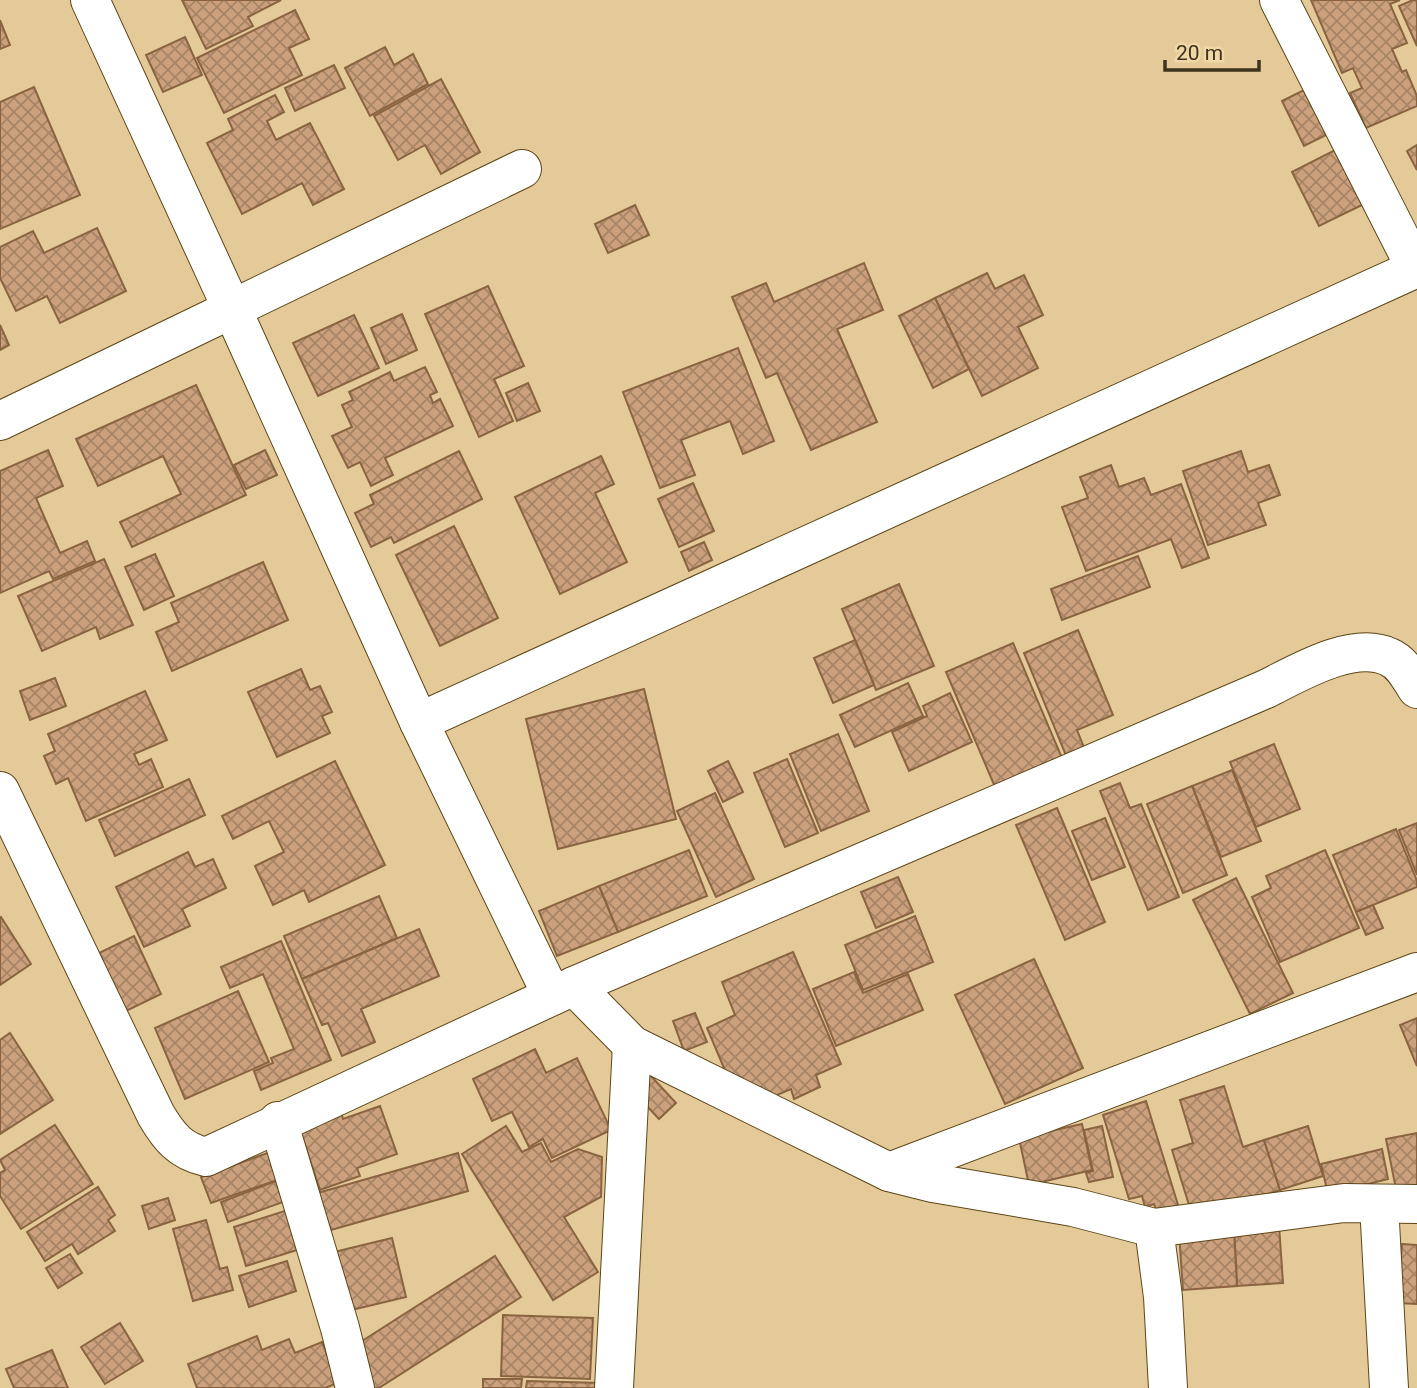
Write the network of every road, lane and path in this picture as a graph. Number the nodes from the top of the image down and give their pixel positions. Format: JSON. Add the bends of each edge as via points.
{"nodes":[{"id":1,"x":90,"y":0,"type":"edge"},
{"id":2,"x":1279,"y":0,"type":"edge"},
{"id":3,"x":522,"y":169,"type":"dead end"},
{"id":4,"x":1416,"y":268,"type":"edge"},
{"id":5,"x":232,"y":309,"type":"junction"},
{"id":6,"x":0,"y":421,"type":"edge"},
{"id":7,"x":1417,"y":689,"type":"edge"},
{"id":8,"x":419,"y":722,"type":"junction"},
{"id":9,"x":0,"y":791,"type":"edge"},
{"id":10,"x":1417,"y":972,"type":"edge"},
{"id":11,"x":563,"y":991,"type":"junction"},
{"id":12,"x":632,"y":1045,"type":"junction"},
{"id":13,"x":278,"y":1122,"type":"junction"},
{"id":14,"x":889,"y":1172,"type":"junction"},
{"id":15,"x":1379,"y":1203,"type":"junction"},
{"id":16,"x":1417,"y":1204,"type":"edge"},
{"id":17,"x":1154,"y":1228,"type":"junction"},
{"id":18,"x":355,"y":1388,"type":"edge"},
{"id":19,"x":614,"y":1388,"type":"edge"},
{"id":20,"x":1168,"y":1388,"type":"edge"},
{"id":21,"x":1390,"y":1388,"type":"edge"}],
"edges":[{"from":1,"to":5,"type":"street"},
{"from":2,"to":4,"type":"street"},
{"from":3,"to":5,"type":"street"},
{"from":4,"to":8,"type":"street"},
{"from":5,"to":6,"type":"street"},
{"from":5,"to":8,"type":"street"},
{"from":7,"to":11,"type":"street","via":[[1403,667],[1384,655],[1352,654],[1323,661]]},
{"from":8,"to":11,"type":"street"},
{"from":9,"to":13,"type":"street","via":[[156,1115],[172,1139],[185,1150],[206,1157]]},
{"from":10,"to":14,"type":"street"},
{"from":11,"to":12,"type":"street"},
{"from":11,"to":13,"type":"street"},
{"from":12,"to":14,"type":"street"},
{"from":12,"to":19,"type":"street"},
{"from":13,"to":18,"type":"street"},
{"from":14,"to":17,"type":"street","via":[[1073,1207]]},
{"from":15,"to":16,"type":"street"},
{"from":15,"to":17,"type":"street","via":[[1345,1203]]},
{"from":15,"to":21,"type":"street"},
{"from":17,"to":20,"type":"street"}]}
